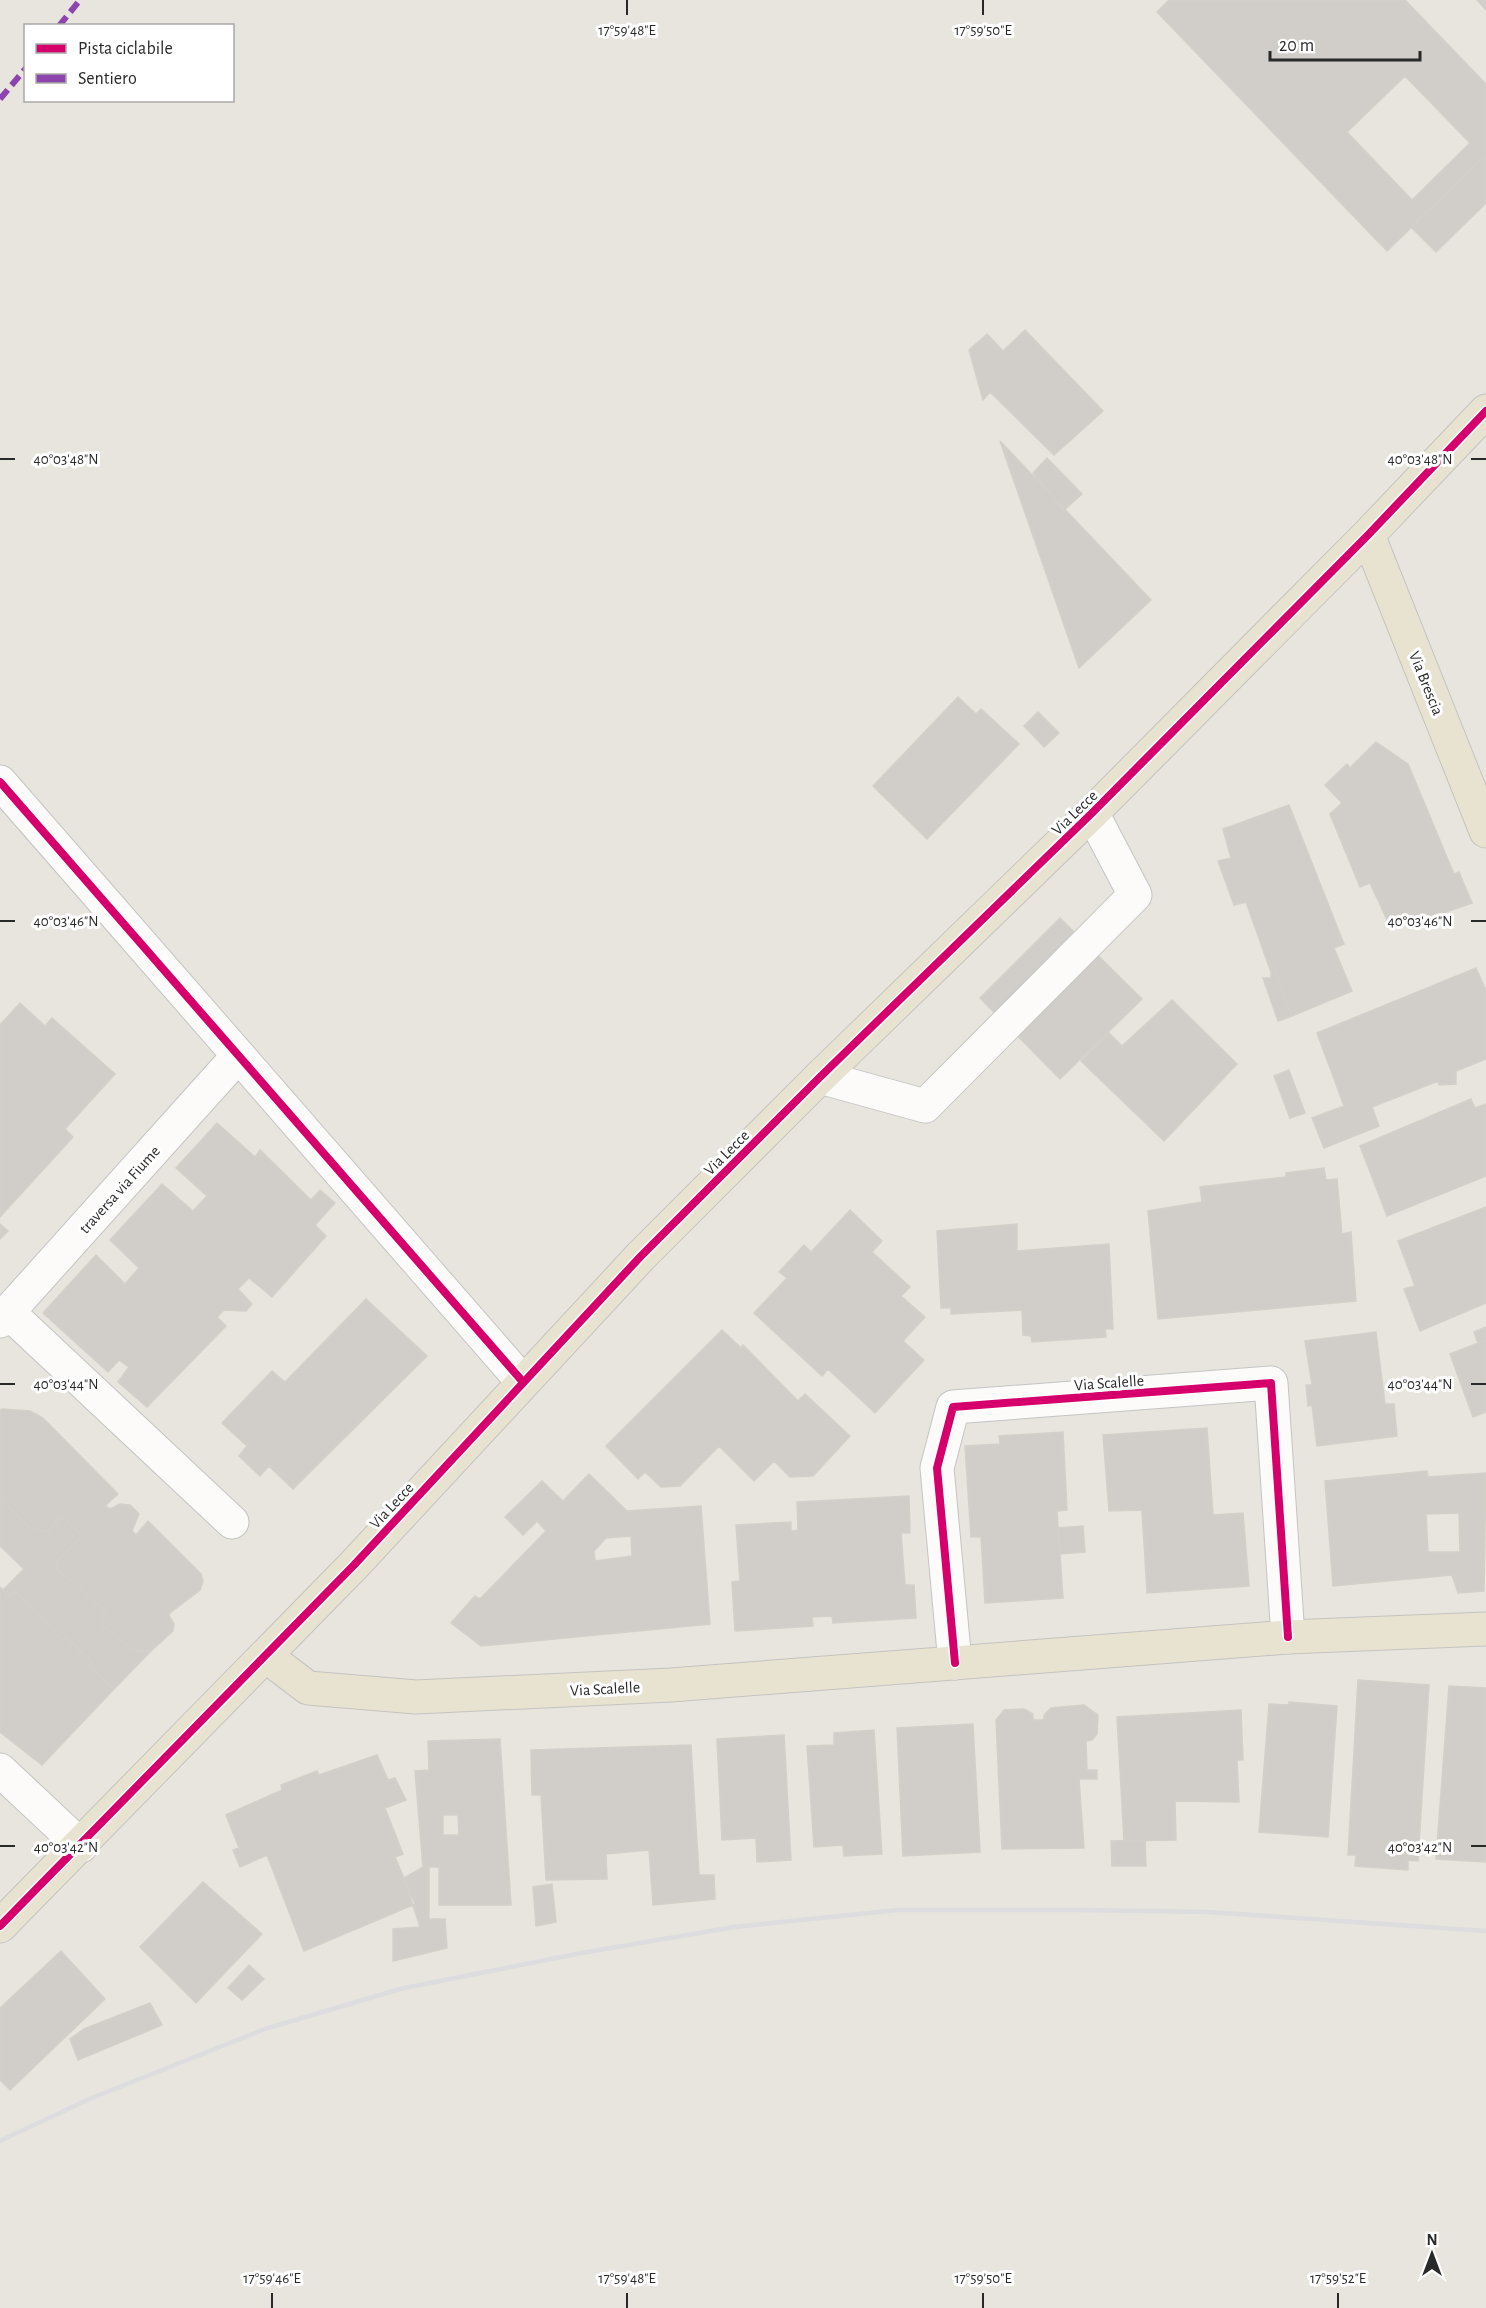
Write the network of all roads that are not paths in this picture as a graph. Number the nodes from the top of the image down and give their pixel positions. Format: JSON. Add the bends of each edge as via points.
{"nodes":[{"id":1,"x":1486,"y":411,"type":"edge"},
{"id":2,"x":1368,"y":536,"type":"junction"},
{"id":3,"x":0,"y":782,"type":"edge"},
{"id":4,"x":1092,"y":813,"type":"junction"},
{"id":5,"x":1486,"y":831,"type":"edge"},
{"id":6,"x":238,"y":1056,"type":"junction"},
{"id":7,"x":820,"y":1077,"type":"junction"},
{"id":8,"x":4,"y":1317,"type":"edge"},
{"id":9,"x":523,"y":1382,"type":"junction"},
{"id":10,"x":232,"y":1522,"type":"dead end"},
{"id":11,"x":1486,"y":1629,"type":"edge"},
{"id":12,"x":1288,"y":1637,"type":"junction"},
{"id":13,"x":266,"y":1656,"type":"junction"},
{"id":14,"x":955,"y":1663,"type":"junction"},
{"id":15,"x":0,"y":1770,"type":"edge"},
{"id":16,"x":81,"y":1846,"type":"junction"},
{"id":17,"x":0,"y":1926,"type":"edge"}],
"edges":[{"from":1,"to":2,"type":"main road","name":"Via Lecce"},
{"from":2,"to":4,"type":"main road","name":"Via Lecce"},
{"from":2,"to":5,"type":"main road","name":"Via Brescia"},
{"from":3,"to":6,"type":"street"},
{"from":4,"to":7,"type":"main road","name":"Via Lecce"},
{"from":4,"to":7,"type":"street","via":[[1135,895],[924,1106]]},
{"from":6,"to":8,"type":"street","name":"traversa via Fiume"},
{"from":6,"to":9,"type":"street"},
{"from":7,"to":9,"type":"main road","name":"Via Lecce","via":[[641,1256]]},
{"from":8,"to":10,"type":"street"},
{"from":9,"to":13,"type":"main road","name":"Via Lecce"},
{"from":11,"to":12,"type":"main road","name":"Via Scalelle"},
{"from":12,"to":14,"type":"main road","name":"Via Scalelle"},
{"from":12,"to":14,"type":"street","name":"Via Scalelle","via":[[1271,1383],[953,1407],[937,1468]]},
{"from":13,"to":14,"type":"main road","name":"Via Scalelle","via":[[308,1688],[416,1697],[671,1685]]},
{"from":13,"to":16,"type":"main road","name":"Via Lecce"},
{"from":15,"to":16,"type":"street"},
{"from":16,"to":17,"type":"main road","name":"Via Lecce"}]}
